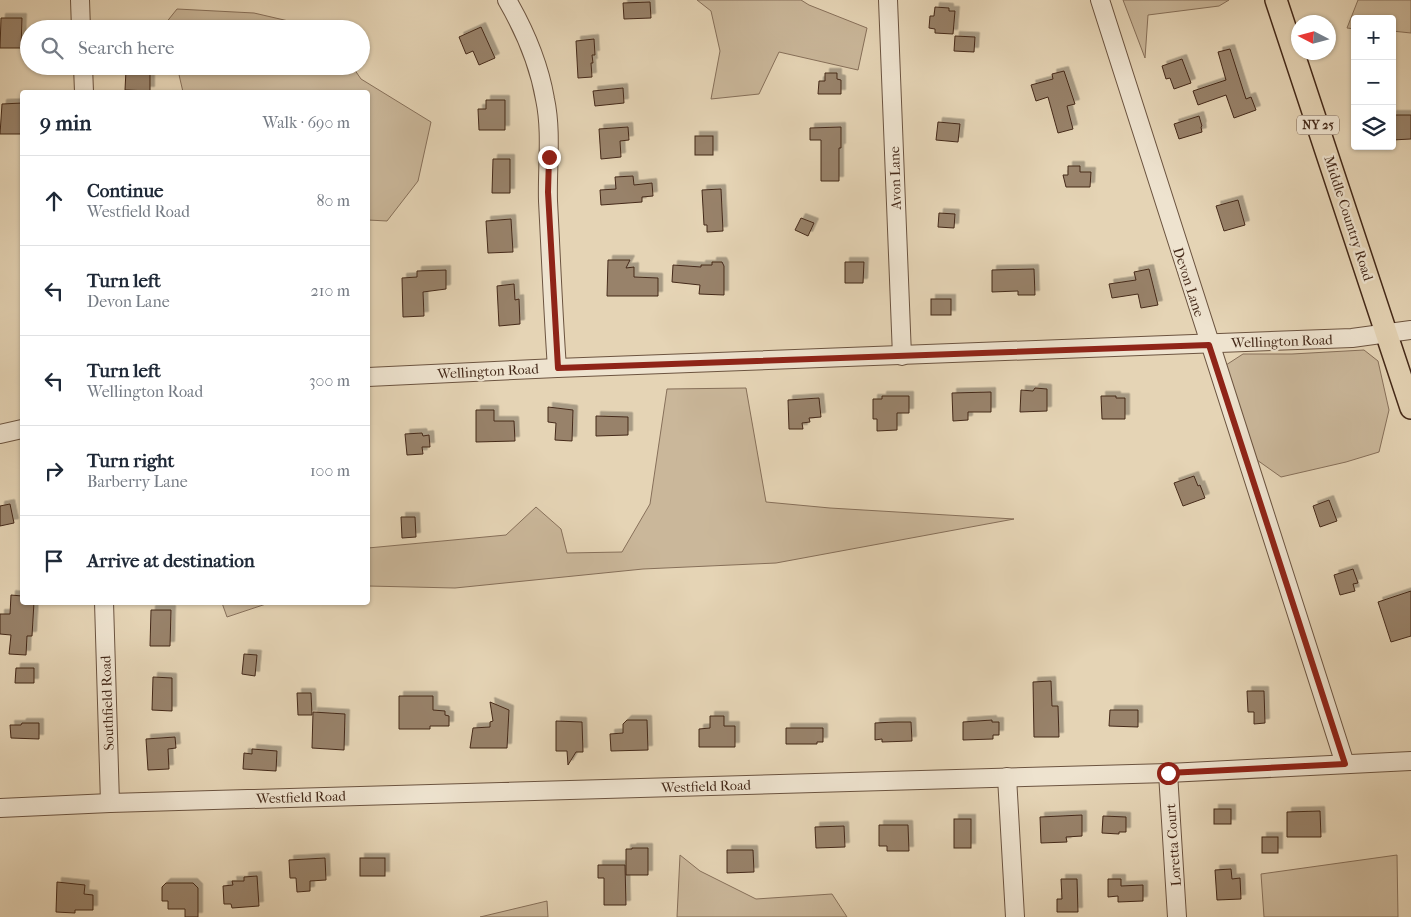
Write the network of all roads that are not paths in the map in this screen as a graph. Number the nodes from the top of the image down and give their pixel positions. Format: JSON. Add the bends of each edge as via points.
{"nodes":[{"id":1,"x":80,"y":0,"type":"edge"},
{"id":2,"x":507,"y":0,"type":"edge"},
{"id":3,"x":888,"y":0,"type":"edge"},
{"id":4,"x":1100,"y":0,"type":"edge"},
{"id":5,"x":1276,"y":0,"type":"edge"},
{"id":6,"x":81,"y":20,"type":"edge"},
{"id":7,"x":83,"y":75,"type":"edge"},
{"id":8,"x":84,"y":90,"type":"edge"},
{"id":9,"x":1411,"y":330,"type":"edge"},
{"id":10,"x":1387,"y":332,"type":"junction"},
{"id":11,"x":1209,"y":345,"type":"junction"},
{"id":12,"x":902,"y":356,"type":"junction"},
{"id":13,"x":558,"y":368,"type":"junction"},
{"id":14,"x":370,"y":377,"type":"edge"},
{"id":15,"x":1411,"y":408,"type":"edge"},
{"id":16,"x":20,"y":429,"type":"edge"},
{"id":17,"x":0,"y":434,"type":"edge"},
{"id":18,"x":104,"y":605,"type":"edge"},
{"id":19,"x":1411,"y":760,"type":"edge"},
{"id":20,"x":1345,"y":764,"type":"junction"},
{"id":21,"x":1168,"y":773,"type":"junction"},
{"id":22,"x":1007,"y":777,"type":"junction"},
{"id":23,"x":110,"y":803,"type":"junction"},
{"id":24,"x":0,"y":808,"type":"edge"},
{"id":25,"x":1014,"y":917,"type":"edge"},
{"id":26,"x":1177,"y":917,"type":"edge"}],
"edges":[{"from":1,"to":6,"type":"street"},
{"from":2,"to":13,"type":"street","via":[[528,41],[546,100]]},
{"from":3,"to":12,"type":"street","name":"Avon Lane"},
{"from":4,"to":11,"type":"street","name":"Devon Lane"},
{"from":5,"to":10,"type":"main road","name":"Middle Country Road","number":"NY 25"},
{"from":7,"to":8,"type":"street"},
{"from":9,"to":10,"type":"street","name":"Wellington Road"},
{"from":10,"to":11,"type":"street","name":"Wellington Road","via":[[1352,338]]},
{"from":10,"to":15,"type":"main road","name":"Middle Country Road","number":"NY 25"},
{"from":11,"to":12,"type":"street","name":"Wellington Road"},
{"from":11,"to":20,"type":"street","name":"Devon Lane"},
{"from":12,"to":13,"type":"street","name":"Wellington Road"},
{"from":13,"to":14,"type":"street","name":"Wellington Road"},
{"from":16,"to":17,"type":"street"},
{"from":18,"to":23,"type":"street","name":"Southfield Road"},
{"from":19,"to":20,"type":"street","name":"Westfield Road"},
{"from":20,"to":21,"type":"street","name":"Westfield Road"},
{"from":21,"to":22,"type":"street","name":"Westfield Road"},
{"from":21,"to":26,"type":"street","name":"Loretta Court"},
{"from":22,"to":23,"type":"street","name":"Westfield Road"},
{"from":22,"to":25,"type":"street"},
{"from":23,"to":24,"type":"street","name":"Westfield Road"}]}
